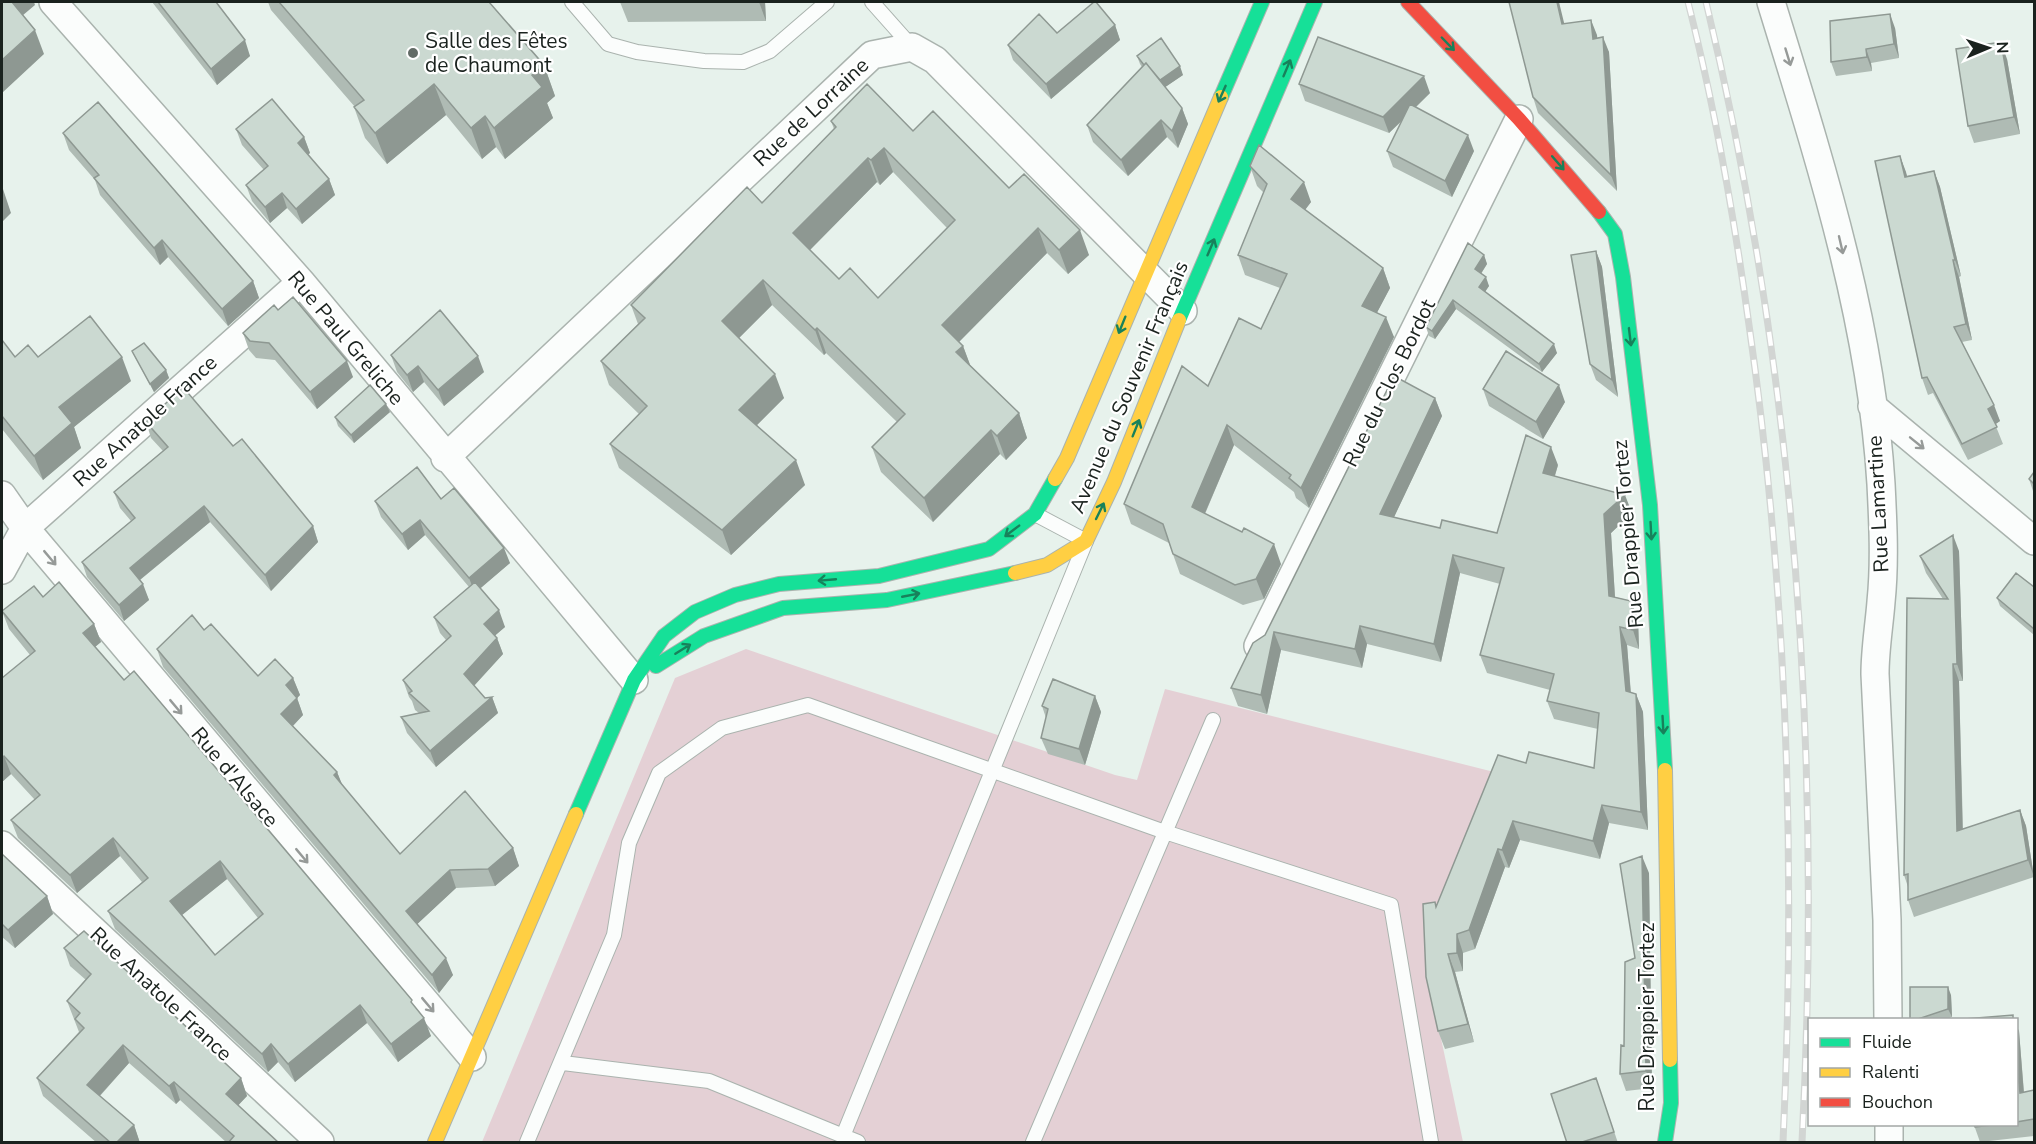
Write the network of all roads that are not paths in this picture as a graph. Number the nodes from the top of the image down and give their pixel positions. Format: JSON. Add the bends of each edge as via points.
{"nodes":[{"id":1,"x":53,"y":2,"type":"edge"},
{"id":2,"x":572,"y":2,"type":"edge"},
{"id":3,"x":827,"y":2,"type":"edge"},
{"id":4,"x":872,"y":2,"type":"edge"},
{"id":5,"x":1262,"y":2,"type":"edge"},
{"id":6,"x":1315,"y":2,"type":"edge"},
{"id":7,"x":1408,"y":2,"type":"edge"},
{"id":8,"x":1771,"y":2,"type":"edge"},
{"id":9,"x":912,"y":47,"type":"junction"},
{"id":10,"x":1519,"y":119,"type":"junction"},
{"id":11,"x":1144,"y":271,"type":"junction"},
{"id":12,"x":301,"y":282,"type":"junction"},
{"id":13,"x":1184,"y":311,"type":"junction"},
{"id":14,"x":1872,"y":406,"type":"junction"},
{"id":15,"x":445,"y":458,"type":"junction"},
{"id":16,"x":2,"y":495,"type":"edge"},
{"id":17,"x":1035,"y":514,"type":"junction"},
{"id":18,"x":25,"y":528,"type":"junction"},
{"id":19,"x":1086,"y":541,"type":"junction"},
{"id":20,"x":2034,"y":541,"type":"edge"},
{"id":21,"x":2,"y":570,"type":"edge"},
{"id":22,"x":1258,"y":646,"type":"edge"},
{"id":23,"x":634,"y":680,"type":"junction"},
{"id":24,"x":1213,"y":720,"type":"dead end"},
{"id":25,"x":992,"y":770,"type":"junction"},
{"id":26,"x":1165,"y":832,"type":"junction"},
{"id":27,"x":2,"y":845,"type":"edge"},
{"id":28,"x":1888,"y":1018,"type":"edge"},
{"id":29,"x":472,"y":1057,"type":"junction"},
{"id":30,"x":563,"y":1063,"type":"junction"},
{"id":31,"x":1889,"y":1126,"type":"edge"},
{"id":32,"x":843,"y":1136,"type":"junction"},
{"id":33,"x":320,"y":1143,"type":"edge"},
{"id":34,"x":435,"y":1143,"type":"edge"},
{"id":35,"x":527,"y":1143,"type":"edge"},
{"id":36,"x":858,"y":1143,"type":"edge"},
{"id":37,"x":1033,"y":1143,"type":"edge"},
{"id":38,"x":1431,"y":1143,"type":"edge"},
{"id":39,"x":1665,"y":1143,"type":"edge"},
{"id":40,"x":1889,"y":1143,"type":"edge"}],
"edges":[{"from":1,"to":12,"type":"street","name":"Rue Paul Greliche"},
{"from":2,"to":3,"type":"lane","via":[[608,44],[704,61],[743,62],[770,51]]},
{"from":4,"to":9,"type":"lane"},
{"from":5,"to":11,"type":"street","name":"Avenue du Souvenir Français","one_way":true},
{"from":13,"to":6,"type":"street","name":"Avenue du Souvenir Français","one_way":true},
{"from":7,"to":10,"type":"street","name":"Rue Drappier Tortez","one_way":true},
{"from":8,"to":14,"type":"street","name":"Rue Lamartine","one_way":true,"via":[[1826,180],[1862,339]]},
{"from":9,"to":11,"type":"street","via":[[935,60]]},
{"from":9,"to":15,"type":"street","name":"Rue de Lorraine","via":[[872,55]]},
{"from":10,"to":22,"type":"street","name":"Rue du Clos Bordot"},
{"from":10,"to":39,"type":"street","name":"Rue Drappier Tortez","one_way":true,"via":[[1605,219],[1614,234],[1623,277],[1650,505],[1666,790],[1671,1103]]},
{"from":11,"to":13,"type":"street"},
{"from":11,"to":17,"type":"street","name":"Avenue du Souvenir Français","one_way":true,"via":[[1067,458]]},
{"from":12,"to":15,"type":"street","name":"Rue Paul Greliche"},
{"from":12,"to":18,"type":"street","name":"Rue Anatole France"},
{"from":19,"to":13,"type":"street","name":"Avenue du Souvenir Français","one_way":true},
{"from":14,"to":20,"type":"street","one_way":true},
{"from":14,"to":28,"type":"street","name":"Rue Lamartine","via":[[1881,482],[1881,603],[1875,674]]},
{"from":15,"to":23,"type":"street","name":"Rue Paul Greliche"},
{"from":16,"to":18,"type":"street","name":"Rue d'Alsace"},
{"from":17,"to":19,"type":"lane"},
{"from":17,"to":23,"type":"street","name":"Avenue du Souvenir Français","one_way":true,"via":[[988,549],[956,559],[879,576],[779,584],[735,595],[695,612],[664,636]]},
{"from":18,"to":21,"type":"street","name":"Rue Anatole France"},
{"from":18,"to":29,"type":"street","name":"Rue d'Alsace","one_way":true},
{"from":23,"to":19,"type":"street","name":"Avenue du Souvenir Français","one_way":true,"via":[[704,636],[783,608],[887,600],[991,579],[1047,565]]},
{"from":19,"to":25,"type":"lane"},
{"from":23,"to":29,"type":"street"},
{"from":24,"to":26,"type":"lane"},
{"from":25,"to":26,"type":"lane"},
{"from":25,"to":30,"type":"lane","via":[[808,705],[722,728],[659,773],[629,843],[614,935]]},
{"from":25,"to":32,"type":"lane"},
{"from":26,"to":37,"type":"lane"},
{"from":26,"to":38,"type":"lane","via":[[1392,905]]},
{"from":27,"to":33,"type":"street","name":"Rue Anatole France"},
{"from":29,"to":34,"type":"street"},
{"from":30,"to":32,"type":"lane","via":[[710,1081]]},
{"from":30,"to":35,"type":"lane"},
{"from":31,"to":40,"type":"street"},
{"from":32,"to":36,"type":"lane"}]}
